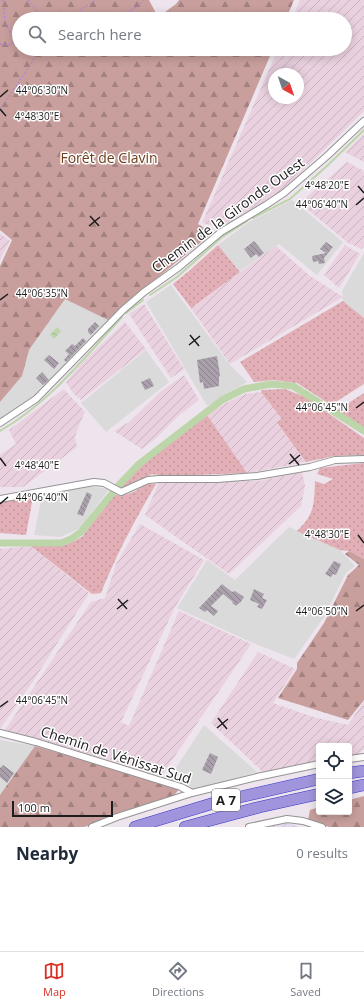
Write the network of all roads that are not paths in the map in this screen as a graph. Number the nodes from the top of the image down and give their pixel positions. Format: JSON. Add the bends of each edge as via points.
{"nodes":[{"id":1,"x":364,"y":121,"type":"edge"},
{"id":2,"x":0,"y":424,"type":"edge"},
{"id":3,"x":364,"y":459,"type":"edge"},
{"id":4,"x":0,"y":499,"type":"edge"},
{"id":5,"x":0,"y":733,"type":"edge"},
{"id":6,"x":364,"y":757,"type":"edge"},
{"id":7,"x":352,"y":759,"type":"edge"},
{"id":8,"x":316,"y":765,"type":"edge"},
{"id":9,"x":364,"y":771,"type":"edge"},
{"id":10,"x":352,"y":773,"type":"edge"},
{"id":11,"x":316,"y":780,"type":"edge"},
{"id":12,"x":364,"y":786,"type":"edge"},
{"id":13,"x":352,"y":788,"type":"edge"},
{"id":14,"x":192,"y":793,"type":"junction"},
{"id":15,"x":316,"y":795,"type":"edge"},
{"id":16,"x":92,"y":827,"type":"edge"},
{"id":17,"x":135,"y":827,"type":"edge"},
{"id":18,"x":185,"y":827,"type":"edge"},
{"id":19,"x":249,"y":827,"type":"edge"},
{"id":20,"x":322,"y":827,"type":"edge"}],
"edges":[{"from":1,"to":2,"type":"street","name":"Chemin de la Gironde Ouest","via":[[284,192],[221,232],[144,292],[36,399]]},
{"from":3,"to":4,"type":"street","via":[[335,460],[257,476],[148,480],[122,492],[110,485],[94,482]]},
{"from":5,"to":14,"type":"street","name":"Chemin de Vénissat Sud","via":[[174,784]]},
{"from":6,"to":7,"type":"street"},
{"from":8,"to":14,"type":"street","name":"Chemin de Vénissat Sud"},
{"from":9,"to":10,"type":"highway"},
{"from":11,"to":17,"type":"highway","number":"A 7","via":[[214,803]]},
{"from":12,"to":13,"type":"highway"},
{"from":14,"to":16,"type":"street"},
{"from":15,"to":18,"type":"highway","number":"A 7"},
{"from":19,"to":20,"type":"street","via":[[287,819]]}]}
